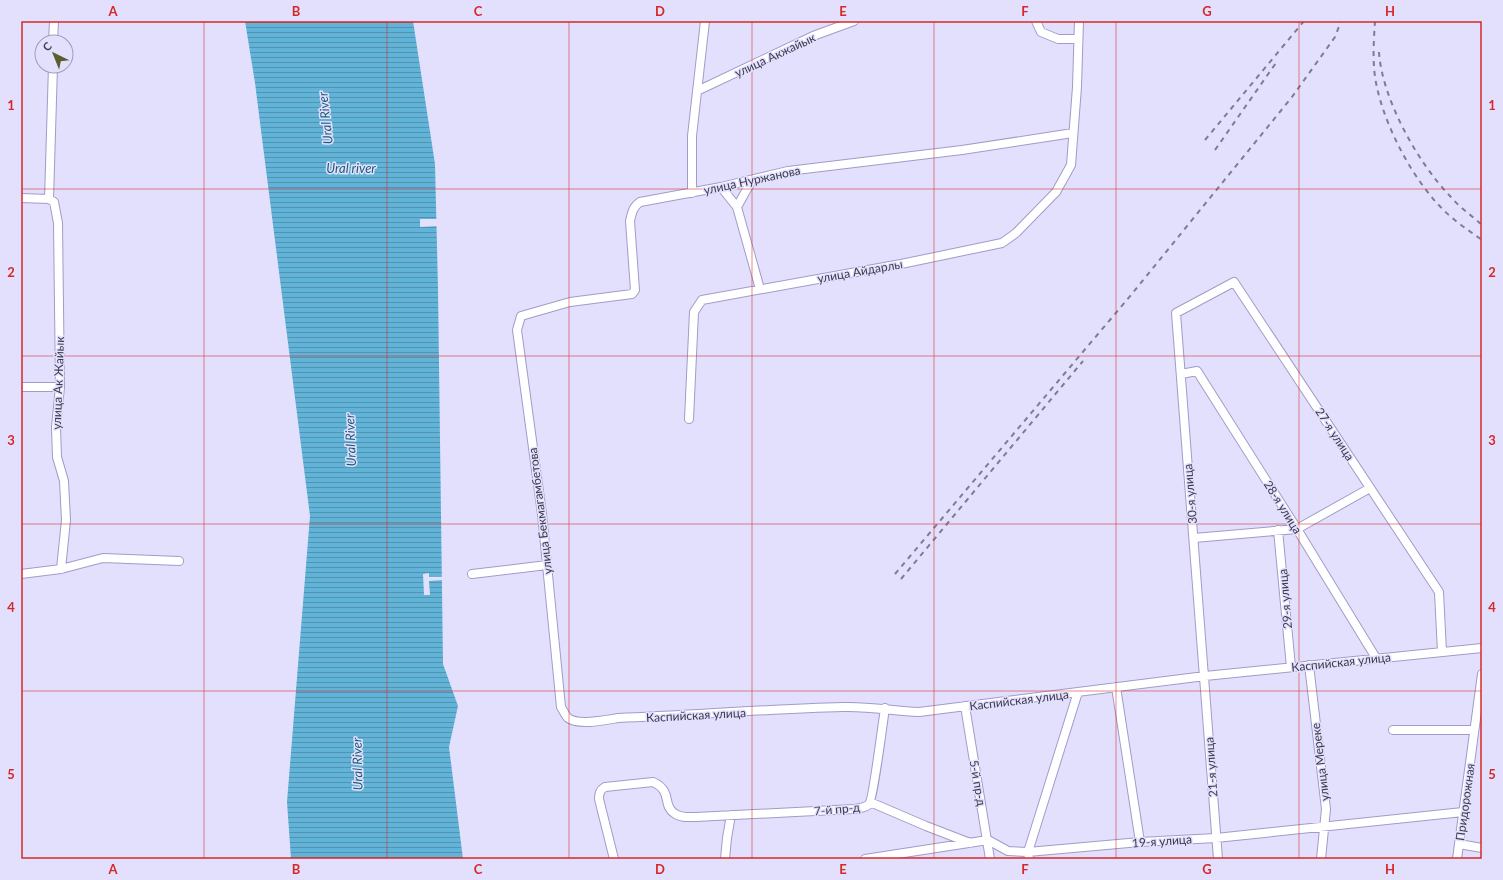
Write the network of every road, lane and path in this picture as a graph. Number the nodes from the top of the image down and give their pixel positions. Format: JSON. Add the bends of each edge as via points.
{"nodes":[{"id":1,"x":54,"y":21,"type":"edge"},
{"id":2,"x":705,"y":21,"type":"edge"},
{"id":3,"x":854,"y":21,"type":"edge"},
{"id":4,"x":1036,"y":21,"type":"edge"},
{"id":5,"x":1079,"y":21,"type":"edge"},
{"id":6,"x":53,"y":34,"type":"edge"},
{"id":7,"x":1078,"y":40,"type":"junction"},
{"id":8,"x":53,"y":74,"type":"edge"},
{"id":9,"x":697,"y":91,"type":"junction"},
{"id":10,"x":1073,"y":132,"type":"junction"},
{"id":11,"x":752,"y":180,"type":"junction"},
{"id":12,"x":721,"y":187,"type":"junction"},
{"id":13,"x":692,"y":193,"type":"junction"},
{"id":14,"x":21,"y":198,"type":"edge"},
{"id":15,"x":49,"y":199,"type":"junction"},
{"id":16,"x":737,"y":207,"type":"junction"},
{"id":17,"x":760,"y":289,"type":"junction"},
{"id":18,"x":1176,"y":313,"type":"joint"},
{"id":19,"x":521,"y":316,"type":"joint"},
{"id":20,"x":1181,"y":374,"type":"junction"},
{"id":21,"x":21,"y":387,"type":"edge"},
{"id":22,"x":60,"y":387,"type":"junction"},
{"id":23,"x":689,"y":419,"type":"dead end"},
{"id":24,"x":1370,"y":488,"type":"junction"},
{"id":25,"x":1278,"y":530,"type":"junction"},
{"id":26,"x":1298,"y":530,"type":"junction"},
{"id":27,"x":1194,"y":538,"type":"junction"},
{"id":28,"x":179,"y":561,"type":"dead end"},
{"id":29,"x":547,"y":565,"type":"junction"},
{"id":30,"x":61,"y":569,"type":"junction"},
{"id":31,"x":21,"y":574,"type":"edge"},
{"id":32,"x":472,"y":574,"type":"dead end"},
{"id":33,"x":1482,"y":648,"type":"edge"},
{"id":34,"x":1442,"y":652,"type":"junction"},
{"id":35,"x":1376,"y":658,"type":"junction"},
{"id":36,"x":1309,"y":665,"type":"junction"},
{"id":37,"x":1291,"y":667,"type":"junction"},
{"id":38,"x":1482,"y":674,"type":"edge"},
{"id":39,"x":1205,"y":676,"type":"junction"},
{"id":40,"x":1116,"y":687,"type":"junction"},
{"id":41,"x":1078,"y":692,"type":"junction"},
{"id":42,"x":965,"y":706,"type":"junction"},
{"id":43,"x":561,"y":707,"type":"joint"},
{"id":44,"x":885,"y":708,"type":"junction"},
{"id":45,"x":1393,"y":730,"type":"dead end"},
{"id":46,"x":1474,"y":730,"type":"junction"},
{"id":47,"x":870,"y":802,"type":"junction"},
{"id":48,"x":1463,"y":812,"type":"junction"},
{"id":49,"x":731,"y":815,"type":"junction"},
{"id":50,"x":1324,"y":826,"type":"junction"},
{"id":51,"x":1216,"y":838,"type":"junction"},
{"id":52,"x":988,"y":840,"type":"junction"},
{"id":53,"x":1140,"y":842,"type":"junction"},
{"id":54,"x":971,"y":843,"type":"junction"},
{"id":55,"x":1459,"y":844,"type":"junction"},
{"id":56,"x":1482,"y":848,"type":"edge"},
{"id":57,"x":1028,"y":856,"type":"edge"},
{"id":58,"x":614,"y":859,"type":"edge"},
{"id":59,"x":726,"y":859,"type":"edge"},
{"id":60,"x":865,"y":859,"type":"edge"},
{"id":61,"x":990,"y":859,"type":"edge"},
{"id":62,"x":1218,"y":859,"type":"edge"},
{"id":63,"x":1321,"y":859,"type":"edge"},
{"id":64,"x":1457,"y":859,"type":"edge"}],
"edges":[{"from":1,"to":6,"type":"street"},
{"from":2,"to":9,"type":"street"},
{"from":3,"to":9,"type":"street","name":"улица Акжайык","via":[[813,36]]},
{"from":4,"to":7,"type":"street","via":[[1041,32],[1058,39]]},
{"from":5,"to":7,"type":"street","name":"улица Айдарлы"},
{"from":7,"to":10,"type":"street","name":"улица Айдарлы"},
{"from":8,"to":15,"type":"street","name":"улица Ак Жайык"},
{"from":9,"to":13,"type":"street","via":[[692,136]]},
{"from":10,"to":11,"type":"street","name":"улица Нуржанова","via":[[962,150],[788,172]]},
{"from":10,"to":17,"type":"street","name":"улица Айдарлы","via":[[1071,165],[1056,192],[1016,234],[1002,243]]},
{"from":11,"to":12,"type":"street","name":"улица Нуржанова"},
{"from":11,"to":16,"type":"street"},
{"from":12,"to":13,"type":"street","name":"улица Нуржанова"},
{"from":12,"to":16,"type":"street"},
{"from":13,"to":19,"type":"street","name":"улица Нуржанова","via":[[640,202],[632,211],[630,221],[635,290],[632,294],[570,302]]},
{"from":14,"to":15,"type":"street"},
{"from":15,"to":22,"type":"street","name":"улица Ак Жайык","via":[[54,202],[58,223]]},
{"from":16,"to":17,"type":"street"},
{"from":17,"to":23,"type":"street","name":"улица Айдарлы","via":[[702,300],[694,312]]},
{"from":18,"to":20,"type":"street","name":"30-я улица"},
{"from":18,"to":24,"type":"street","name":"27-я улица","via":[[1234,282]]},
{"from":19,"to":29,"type":"street","name":"улица Бекмагамбетова","via":[[517,330]]},
{"from":20,"to":26,"type":"street","name":"28-я улица","via":[[1197,371]]},
{"from":20,"to":27,"type":"street","name":"30-я улица"},
{"from":21,"to":22,"type":"street"},
{"from":22,"to":30,"type":"street","name":"улица Ак Жайык","via":[[56,427],[58,457],[64,481],[66,520]]},
{"from":24,"to":26,"type":"street"},
{"from":24,"to":34,"type":"street","name":"27-я улица","via":[[1439,592]]},
{"from":25,"to":26,"type":"street"},
{"from":25,"to":27,"type":"street"},
{"from":25,"to":37,"type":"street","name":"29-я улица"},
{"from":26,"to":35,"type":"street","name":"28-я улица"},
{"from":27,"to":39,"type":"street","name":"30-я улица"},
{"from":28,"to":30,"type":"street","via":[[103,558]]},
{"from":29,"to":32,"type":"street"},
{"from":29,"to":43,"type":"street","name":"улица Бекмагамбетова"},
{"from":30,"to":31,"type":"street"},
{"from":33,"to":34,"type":"street","name":"Каспийская улица"},
{"from":34,"to":35,"type":"street","name":"Каспийская улица"},
{"from":35,"to":36,"type":"street","name":"Каспийская улица"},
{"from":36,"to":37,"type":"street","name":"Каспийская улица"},
{"from":36,"to":50,"type":"street","name":"улица Мереке","via":[[1326,809]]},
{"from":37,"to":39,"type":"street","name":"Каспийская улица"},
{"from":38,"to":46,"type":"street","name":"Придорожная"},
{"from":39,"to":40,"type":"street","name":"Каспийская улица"},
{"from":39,"to":51,"type":"street","name":"21-я улица"},
{"from":40,"to":41,"type":"street","name":"Каспийская улица"},
{"from":40,"to":53,"type":"street"},
{"from":41,"to":42,"type":"street","name":"Каспийская улица"},
{"from":41,"to":57,"type":"street"},
{"from":42,"to":44,"type":"street","name":"Каспийская улица","via":[[919,712]]},
{"from":42,"to":52,"type":"street","name":"5-й пр-д"},
{"from":43,"to":44,"type":"street","name":"Каспийская улица","via":[[567,717],[574,721],[844,707]]},
{"from":44,"to":47,"type":"street","name":"7-й пр-д"},
{"from":45,"to":46,"type":"street"},
{"from":46,"to":48,"type":"street","name":"Придорожная"},
{"from":47,"to":49,"type":"street","name":"7-й пр-д","via":[[865,807]]},
{"from":47,"to":54,"type":"street"},
{"from":48,"to":50,"type":"street","name":"19-я улица"},
{"from":48,"to":55,"type":"street","name":"Придорожная"},
{"from":49,"to":58,"type":"street","via":[[682,817],[673,813],[664,789],[653,782],[605,787],[599,799]]},
{"from":49,"to":59,"type":"street"},
{"from":50,"to":51,"type":"street","name":"19-я улица"},
{"from":50,"to":63,"type":"street","name":"улица Мереке"},
{"from":51,"to":53,"type":"street","name":"19-я улица"},
{"from":51,"to":62,"type":"street","name":"21-я улица"},
{"from":52,"to":54,"type":"street"},
{"from":52,"to":57,"type":"street","name":"19-я улица","via":[[1008,851]]},
{"from":52,"to":61,"type":"street","name":"5-й пр-д"},
{"from":53,"to":57,"type":"street","name":"19-я улица"},
{"from":54,"to":60,"type":"street"},
{"from":55,"to":56,"type":"street"},
{"from":55,"to":64,"type":"street","name":"Придорожная"}]}
